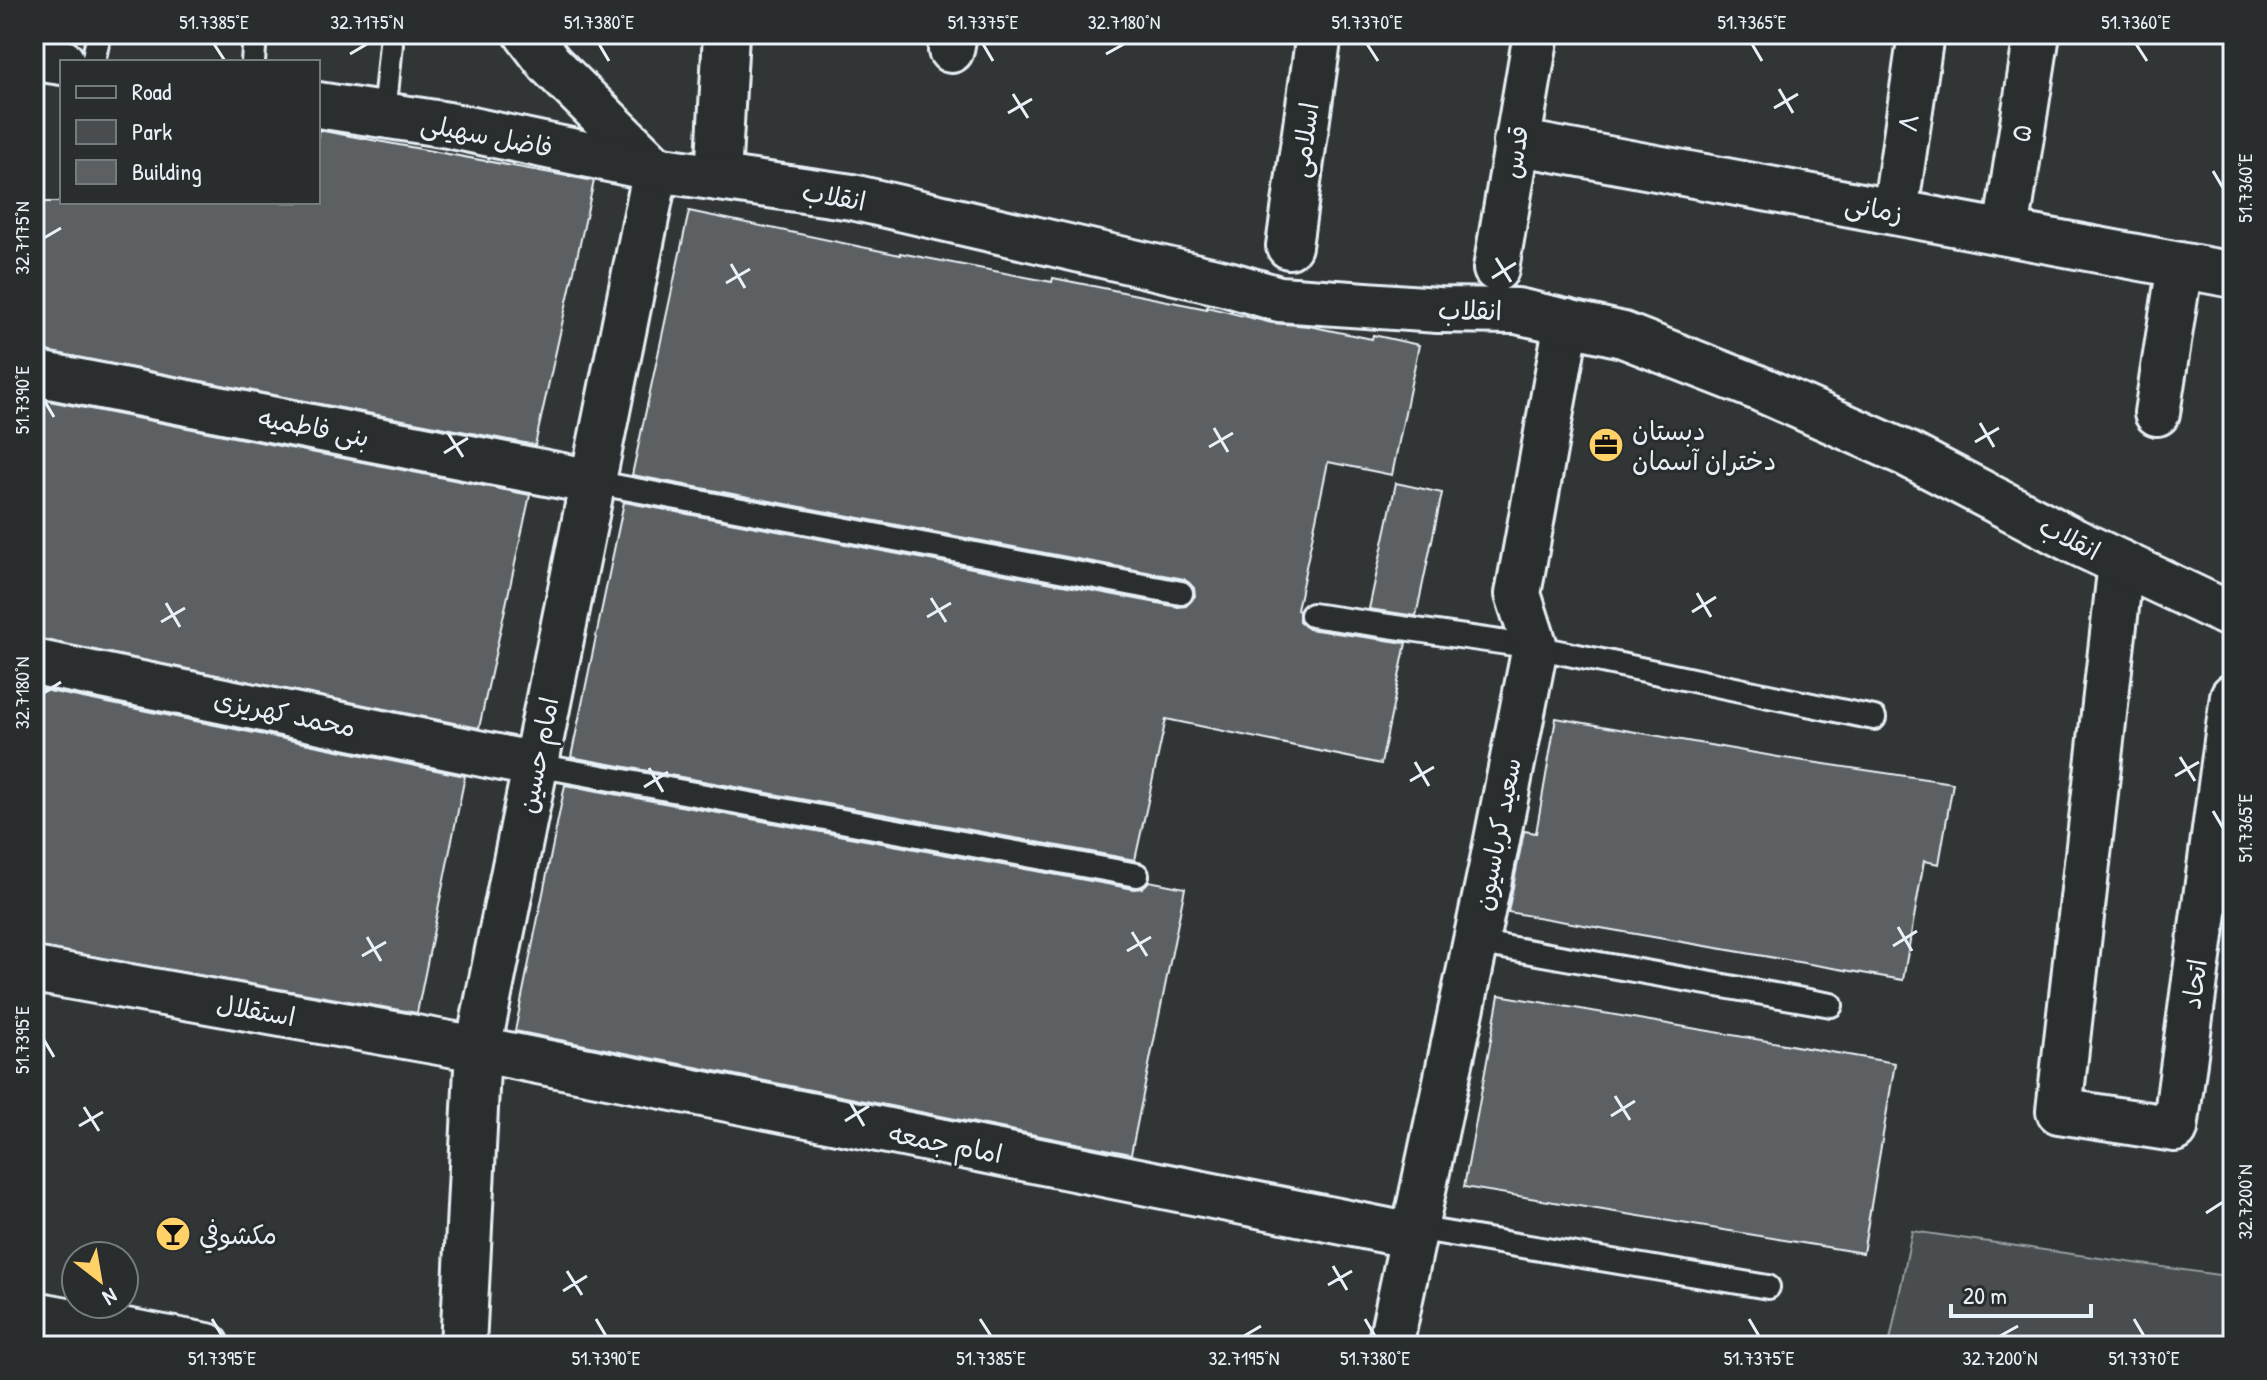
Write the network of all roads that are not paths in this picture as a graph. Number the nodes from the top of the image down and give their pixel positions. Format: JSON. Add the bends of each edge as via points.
{"nodes":[{"id":1,"x":99,"y":34,"type":"edge"},
{"id":2,"x":255,"y":34,"type":"edge"},
{"id":3,"x":527,"y":34,"type":"edge"},
{"id":4,"x":726,"y":34,"type":"edge"},
{"id":5,"x":1319,"y":34,"type":"edge"},
{"id":6,"x":1536,"y":34,"type":"edge"},
{"id":7,"x":1921,"y":34,"type":"edge"},
{"id":8,"x":2037,"y":34,"type":"edge"},
{"id":9,"x":391,"y":44,"type":"dead end"},
{"id":10,"x":34,"y":58,"type":"edge"},
{"id":11,"x":93,"y":60,"type":"edge"},
{"id":12,"x":253,"y":60,"type":"edge"},
{"id":13,"x":60,"y":62,"type":"edge"},
{"id":14,"x":320,"y":105,"type":"edge"},
{"id":15,"x":384,"y":115,"type":"junction"},
{"id":16,"x":1516,"y":142,"type":"junction"},
{"id":17,"x":656,"y":169,"type":"junction"},
{"id":18,"x":718,"y":178,"type":"junction"},
{"id":19,"x":1895,"y":212,"type":"junction"},
{"id":20,"x":2006,"y":232,"type":"junction"},
{"id":21,"x":1289,"y":246,"type":"dead end"},
{"id":22,"x":2180,"y":265,"type":"junction"},
{"id":23,"x":1496,"y":269,"type":"dead end"},
{"id":24,"x":2233,"y":275,"type":"edge"},
{"id":25,"x":1567,"y":322,"type":"junction"},
{"id":26,"x":34,"y":373,"type":"edge"},
{"id":27,"x":2157,"y":413,"type":"dead end"},
{"id":28,"x":593,"y":482,"type":"junction"},
{"id":29,"x":2121,"y":563,"type":"junction"},
{"id":30,"x":1181,"y":593,"type":"dead end"},
{"id":31,"x":1312,"y":615,"type":"dead end"},
{"id":32,"x":2233,"y":616,"type":"edge"},
{"id":33,"x":1535,"y":647,"type":"junction"},
{"id":34,"x":34,"y":662,"type":"edge"},
{"id":35,"x":2233,"y":696,"type":"edge"},
{"id":36,"x":1874,"y":718,"type":"dead end"},
{"id":37,"x":536,"y":765,"type":"junction"},
{"id":38,"x":1137,"y":875,"type":"dead end"},
{"id":39,"x":1475,"y":942,"type":"junction"},
{"id":40,"x":34,"y":970,"type":"edge"},
{"id":41,"x":1831,"y":1005,"type":"dead end"},
{"id":42,"x":478,"y":1049,"type":"junction"},
{"id":43,"x":1414,"y":1232,"type":"junction"},
{"id":44,"x":1768,"y":1287,"type":"dead end"},
{"id":45,"x":34,"y":1314,"type":"edge"},
{"id":46,"x":207,"y":1346,"type":"edge"},
{"id":47,"x":463,"y":1346,"type":"edge"},
{"id":48,"x":1390,"y":1346,"type":"edge"}],
"edges":[{"from":1,"to":11,"type":"lane"},
{"from":2,"to":12,"type":"lane"},
{"from":3,"to":17,"type":"street","via":[[550,64]]},
{"from":4,"to":18,"type":"street"},
{"from":5,"to":21,"type":"street","name":"اسلامی"},
{"from":6,"to":16,"type":"street","name":"قدس"},
{"from":7,"to":19,"type":"street","name":"۸"},
{"from":8,"to":20,"type":"street","name":"۵"},
{"from":9,"to":15,"type":"lane"},
{"from":10,"to":13,"type":"street"},
{"from":14,"to":15,"type":"street","name":"فاضل سهیلی"},
{"from":15,"to":17,"type":"street","name":"فاضل سهیلی"},
{"from":16,"to":19,"type":"street","name":"زمانی"},
{"from":16,"to":23,"type":"street","name":"قدس"},
{"from":17,"to":18,"type":"street","name":"انقلاب"},
{"from":17,"to":28,"type":"street","name":"امام حسین"},
{"from":18,"to":25,"type":"street","name":"انقلاب","via":[[852,197],[1279,299],[1517,311]]},
{"from":19,"to":20,"type":"street","name":"زمانی"},
{"from":20,"to":22,"type":"street","name":"زمانی"},
{"from":22,"to":24,"type":"street","name":"زمانی"},
{"from":22,"to":27,"type":"street"},
{"from":25,"to":29,"type":"street","name":"انقلاب","via":[[1623,335],[1770,393],[1907,454]]},
{"from":25,"to":33,"type":"street","name":"سعید کرباسیون","via":[[1518,594]]},
{"from":26,"to":28,"type":"street","name":"بنی فاطمیه"},
{"from":28,"to":30,"type":"lane"},
{"from":28,"to":37,"type":"street","name":"امام حسین"},
{"from":29,"to":32,"type":"street","name":"انقلاب"},
{"from":29,"to":35,"type":"street","name":"اتحاد","via":[[2059,1111],[2175,1129]]},
{"from":31,"to":33,"type":"lane"},
{"from":33,"to":36,"type":"lane"},
{"from":33,"to":39,"type":"street","name":"سعید کرباسیون"},
{"from":34,"to":37,"type":"street","name":"محمد کهریزی"},
{"from":37,"to":38,"type":"lane"},
{"from":37,"to":42,"type":"street","name":"امام حسین"},
{"from":39,"to":41,"type":"lane"},
{"from":39,"to":43,"type":"street","name":"سعید کرباسیون"},
{"from":40,"to":42,"type":"street","name":"استقلال"},
{"from":42,"to":43,"type":"street","name":"امام جمعه"},
{"from":42,"to":47,"type":"street","name":"امام حسین"},
{"from":43,"to":44,"type":"lane"},
{"from":43,"to":48,"type":"street","name":"سعید کرباسیون"},
{"from":45,"to":46,"type":"street"}]}
